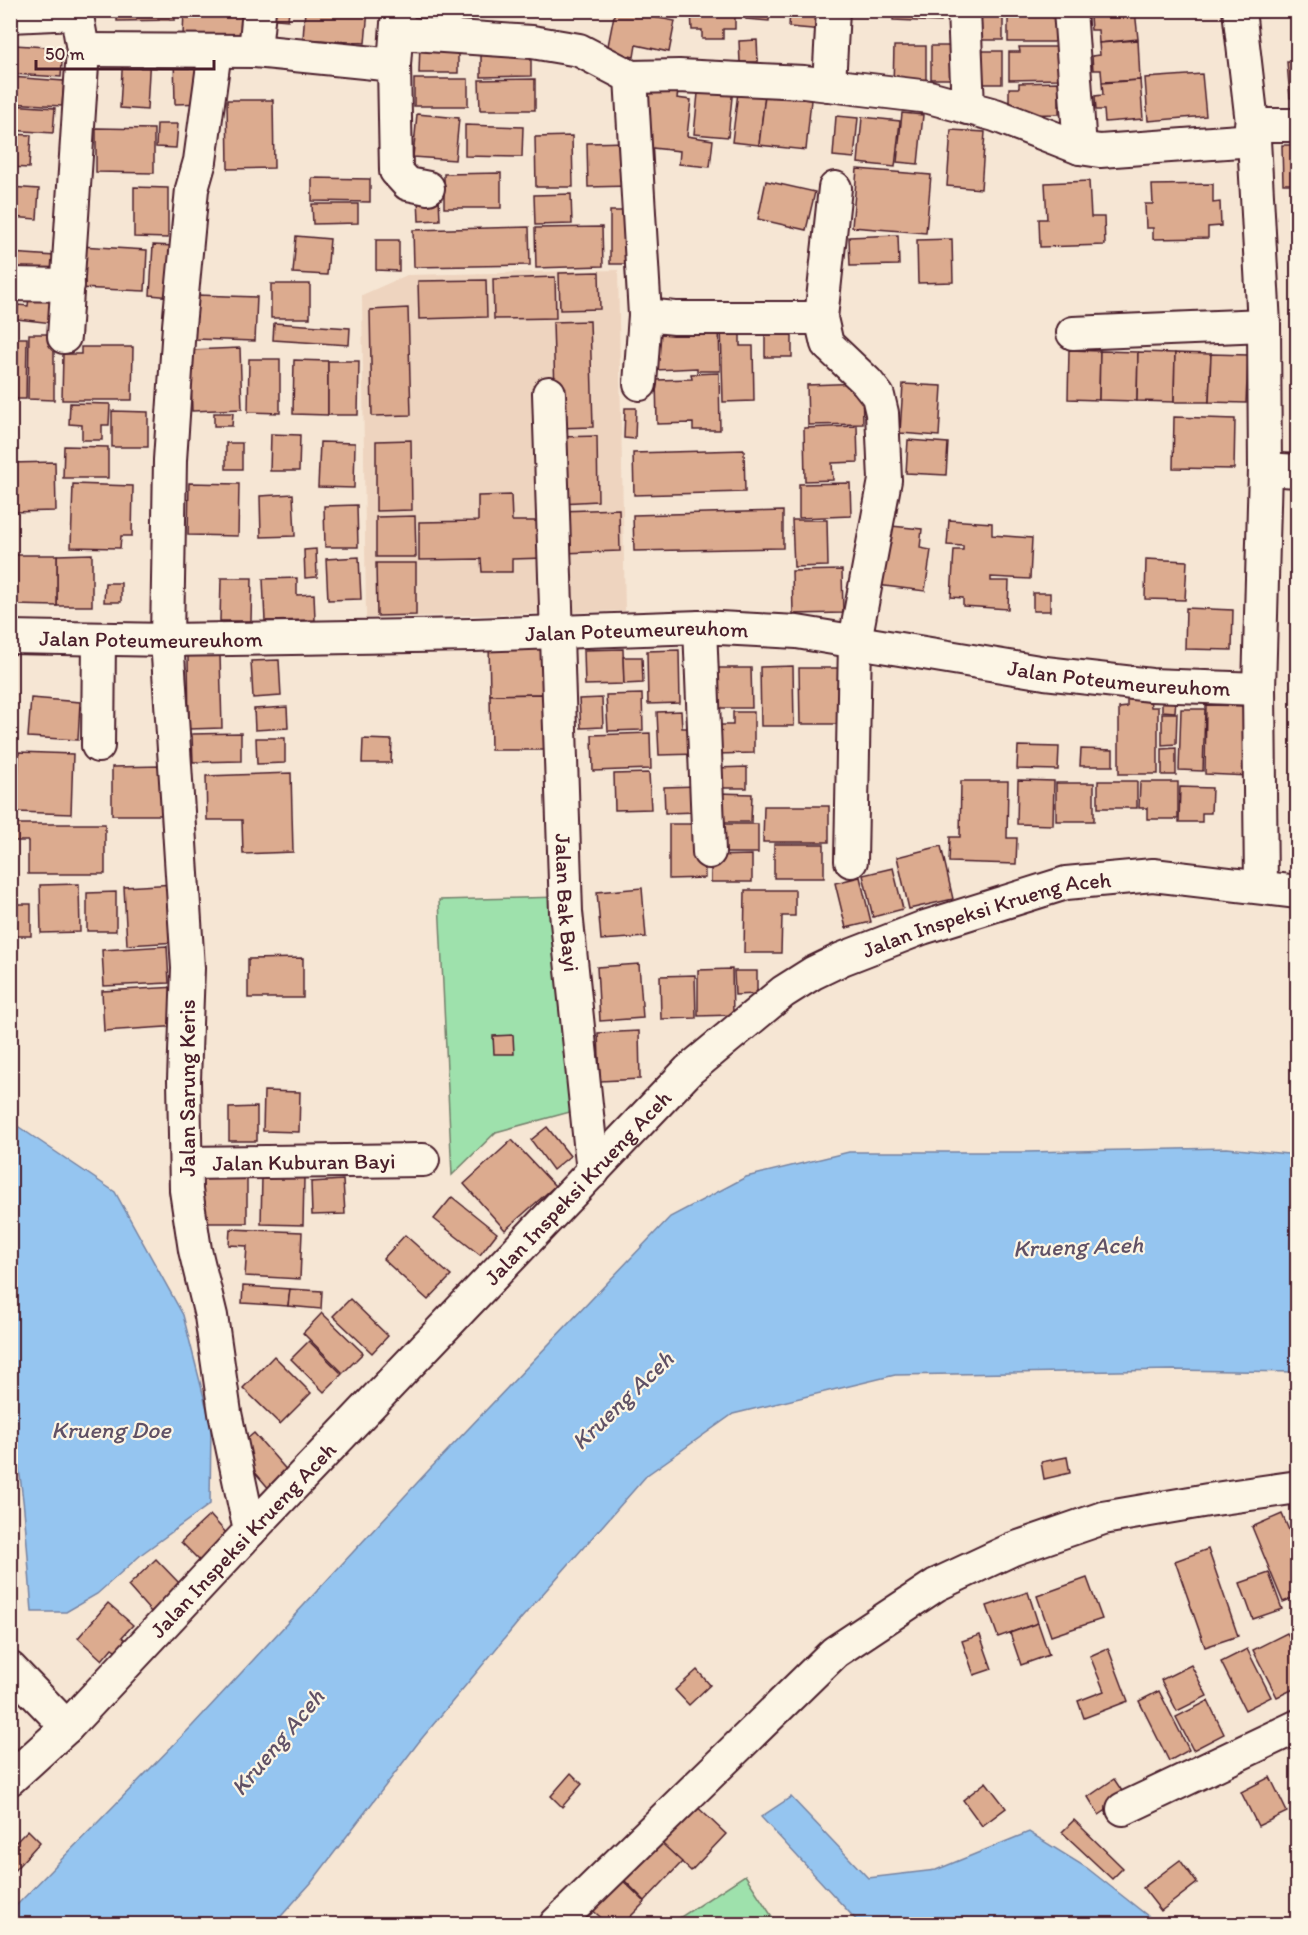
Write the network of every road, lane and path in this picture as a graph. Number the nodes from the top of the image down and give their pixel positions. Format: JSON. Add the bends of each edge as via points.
{"nodes":[{"id":1,"x":259,"y":10,"type":"edge"},
{"id":2,"x":833,"y":10,"type":"edge"},
{"id":3,"x":964,"y":10,"type":"edge"},
{"id":4,"x":1070,"y":10,"type":"edge"},
{"id":5,"x":1239,"y":10,"type":"edge"},
{"id":6,"x":77,"y":12,"type":"edge"},
{"id":7,"x":10,"y":16,"type":"edge"},
{"id":8,"x":398,"y":22,"type":"edge"},
{"id":9,"x":83,"y":50,"type":"junction"},
{"id":10,"x":215,"y":51,"type":"junction"},
{"id":11,"x":255,"y":51,"type":"junction"},
{"id":12,"x":394,"y":65,"type":"junction"},
{"id":13,"x":631,"y":78,"type":"junction"},
{"id":14,"x":829,"y":85,"type":"junction"},
{"id":15,"x":968,"y":108,"type":"junction"},
{"id":16,"x":1298,"y":125,"type":"edge"},
{"id":17,"x":1252,"y":133,"type":"junction"},
{"id":18,"x":1080,"y":148,"type":"junction"},
{"id":19,"x":428,"y":188,"type":"dead end"},
{"id":20,"x":835,"y":188,"type":"dead end"},
{"id":21,"x":10,"y":284,"type":"edge"},
{"id":22,"x":68,"y":285,"type":"junction"},
{"id":23,"x":645,"y":315,"type":"junction"},
{"id":24,"x":821,"y":318,"type":"junction"},
{"id":25,"x":1263,"y":325,"type":"junction"},
{"id":26,"x":1073,"y":333,"type":"dead end"},
{"id":27,"x":64,"y":337,"type":"dead end"},
{"id":28,"x":640,"y":384,"type":"dead end"},
{"id":29,"x":549,"y":393,"type":"dead end"},
{"id":30,"x":1265,"y":469,"type":"junction"},
{"id":31,"x":1298,"y":471,"type":"edge"},
{"id":32,"x":700,"y":627,"type":"junction"},
{"id":33,"x":558,"y":632,"type":"junction"},
{"id":34,"x":10,"y":637,"type":"edge"},
{"id":35,"x":99,"y":639,"type":"junction"},
{"id":36,"x":166,"y":640,"type":"junction"},
{"id":37,"x":855,"y":641,"type":"junction"},
{"id":38,"x":1259,"y":689,"type":"junction"},
{"id":39,"x":98,"y":746,"type":"dead end"},
{"id":40,"x":709,"y":852,"type":"dead end"},
{"id":41,"x":851,"y":861,"type":"dead end"},
{"id":42,"x":1261,"y":887,"type":"junction"},
{"id":43,"x":1298,"y":892,"type":"edge"},
{"id":44,"x":423,"y":1160,"type":"dead end"},
{"id":45,"x":186,"y":1163,"type":"junction"},
{"id":46,"x":593,"y":1172,"type":"junction"},
{"id":47,"x":1298,"y":1487,"type":"edge"},
{"id":48,"x":250,"y":1531,"type":"junction"},
{"id":49,"x":10,"y":1668,"type":"edge"},
{"id":50,"x":1298,"y":1726,"type":"edge"},
{"id":51,"x":67,"y":1727,"type":"junction"},
{"id":52,"x":10,"y":1779,"type":"edge"},
{"id":53,"x":1123,"y":1809,"type":"dead end"},
{"id":54,"x":556,"y":1924,"type":"edge"}],
"edges":[{"from":1,"to":11,"type":"street"},
{"from":2,"to":14,"type":"street"},
{"from":3,"to":15,"type":"street"},
{"from":4,"to":18,"type":"street"},
{"from":5,"to":17,"type":"street"},
{"from":6,"to":7,"type":"street"},
{"from":6,"to":9,"type":"street"},
{"from":8,"to":12,"type":"street"},
{"from":8,"to":13,"type":"street","via":[[579,50]]},
{"from":9,"to":10,"type":"street"},
{"from":9,"to":22,"type":"street"},
{"from":10,"to":11,"type":"street"},
{"from":10,"to":36,"type":"street","name":"Jalan Sarung Keris","via":[[200,162],[192,189],[179,326],[170,460]]},
{"from":11,"to":12,"type":"street"},
{"from":12,"to":19,"type":"street","via":[[396,171],[408,184]]},
{"from":13,"to":14,"type":"street","via":[[679,76]]},
{"from":13,"to":23,"type":"street"},
{"from":14,"to":15,"type":"street","via":[[929,97]]},
{"from":15,"to":18,"type":"street"},
{"from":16,"to":17,"type":"street"},
{"from":17,"to":18,"type":"street","via":[[1100,151]]},
{"from":17,"to":25,"type":"street"},
{"from":20,"to":24,"type":"street"},
{"from":21,"to":22,"type":"street"},
{"from":22,"to":27,"type":"street"},
{"from":23,"to":24,"type":"street"},
{"from":23,"to":28,"type":"street"},
{"from":24,"to":37,"type":"street","via":[[827,344],[867,382],[878,396],[882,413],[885,480]]},
{"from":25,"to":26,"type":"street"},
{"from":25,"to":30,"type":"street"},
{"from":29,"to":33,"type":"street","name":"Jalan Bak Bayi"},
{"from":30,"to":31,"type":"street"},
{"from":30,"to":38,"type":"street"},
{"from":32,"to":33,"type":"street","name":"Jalan Poteumeureuhom"},
{"from":32,"to":37,"type":"street","name":"Jalan Poteumeureuhom","via":[[797,632]]},
{"from":32,"to":40,"type":"street"},
{"from":33,"to":36,"type":"street","name":"Jalan Poteumeureuhom"},
{"from":33,"to":46,"type":"street","name":"Jalan Bak Bayi","via":[[566,912]]},
{"from":34,"to":35,"type":"street","name":"Jalan Poteumeureuhom"},
{"from":35,"to":36,"type":"street","name":"Jalan Poteumeureuhom"},
{"from":35,"to":39,"type":"street"},
{"from":36,"to":45,"type":"street","name":"Jalan Sarung Keris","via":[[188,968]]},
{"from":37,"to":38,"type":"street","name":"Jalan Poteumeureuhom","via":[[1045,674],[1151,685]]},
{"from":37,"to":41,"type":"street"},
{"from":38,"to":42,"type":"street"},
{"from":42,"to":43,"type":"street","name":"Jalan Inspeksi Krueng Aceh"},
{"from":42,"to":46,"type":"street","name":"Jalan Inspeksi Krueng Aceh","via":[[1153,875],[1066,883],[922,927],[842,959],[783,992],[689,1070]]},
{"from":44,"to":45,"type":"street","name":"Jalan Kuburan Bayi"},
{"from":45,"to":48,"type":"street","name":"Jalan Sarung Keris","via":[[195,1250],[211,1316],[225,1413]]},
{"from":46,"to":48,"type":"street","name":"Jalan Inspeksi Krueng Aceh"},
{"from":47,"to":54,"type":"street","via":[[1102,1518],[1013,1549],[936,1585],[835,1652]]},
{"from":48,"to":51,"type":"street","name":"Jalan Inspeksi Krueng Aceh"},
{"from":49,"to":51,"type":"street"},
{"from":50,"to":53,"type":"street"},
{"from":51,"to":52,"type":"street","name":"Jalan Inspeksi Krueng Aceh"}]}
